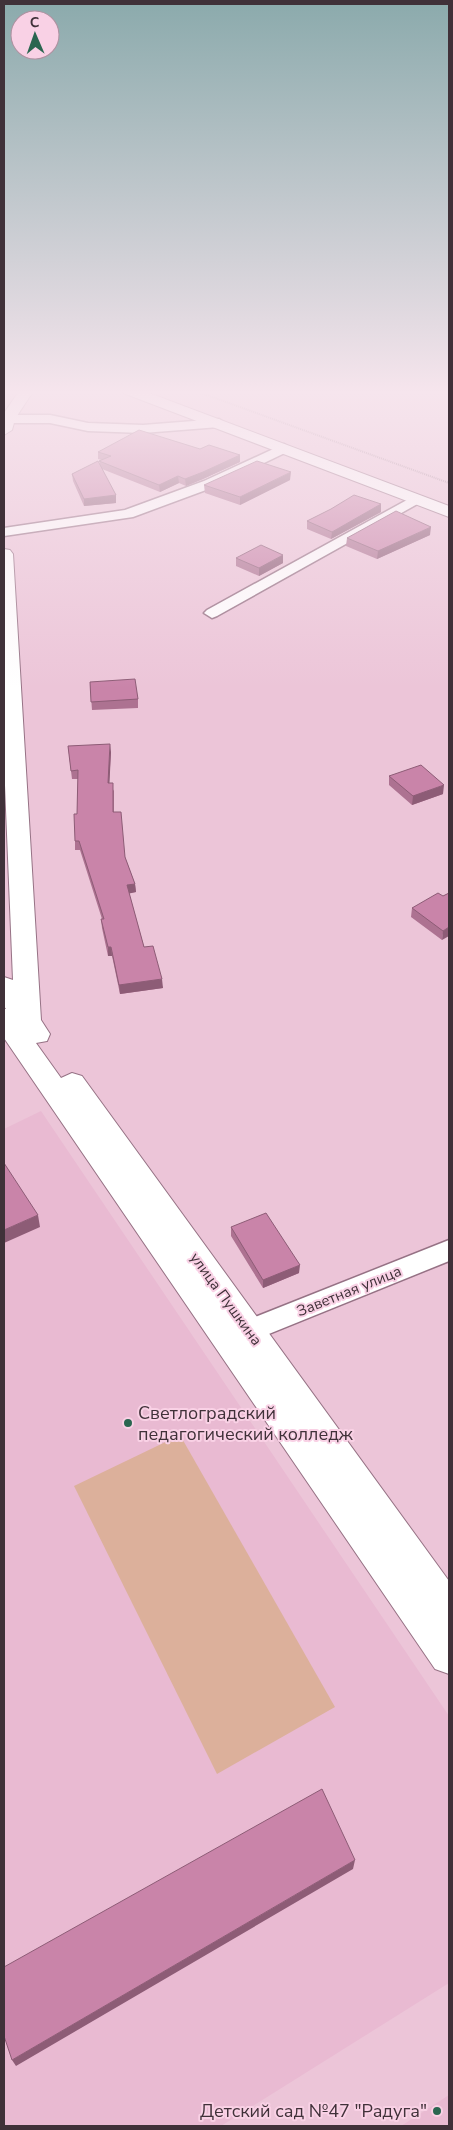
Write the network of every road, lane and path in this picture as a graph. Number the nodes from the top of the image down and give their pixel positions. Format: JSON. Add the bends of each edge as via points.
{"nodes":[{"id":1,"x":195,"y":489,"type":"edge"},
{"id":2,"x":391,"y":489,"type":"edge"},
{"id":3,"x":416,"y":499,"type":"junction"},
{"id":4,"x":449,"y":512,"type":"edge"},
{"id":5,"x":4,"y":532,"type":"edge"},
{"id":6,"x":4,"y":554,"type":"edge"},
{"id":7,"x":212,"y":613,"type":"dead end"},
{"id":8,"x":4,"y":845,"type":"edge"},
{"id":9,"x":11,"y":1010,"type":"edge"},
{"id":10,"x":449,"y":1250,"type":"edge"},
{"id":11,"x":249,"y":1331,"type":"junction"},
{"id":12,"x":449,"y":1612,"type":"edge"},
{"id":13,"x":449,"y":1655,"type":"edge"}],
"edges":[{"from":1,"to":5,"type":"street","via":[[128,514]]},
{"from":2,"to":3,"type":"street"},
{"from":3,"to":4,"type":"street"},
{"from":3,"to":7,"type":"street"},
{"from":6,"to":9,"type":"street"},
{"from":8,"to":9,"type":"street"},
{"from":9,"to":11,"type":"street","name":"улица Пушкина"},
{"from":9,"to":13,"type":"street"},
{"from":10,"to":11,"type":"street","name":"Заветная улица"},
{"from":11,"to":12,"type":"street","name":"улица Пушкина"}]}
